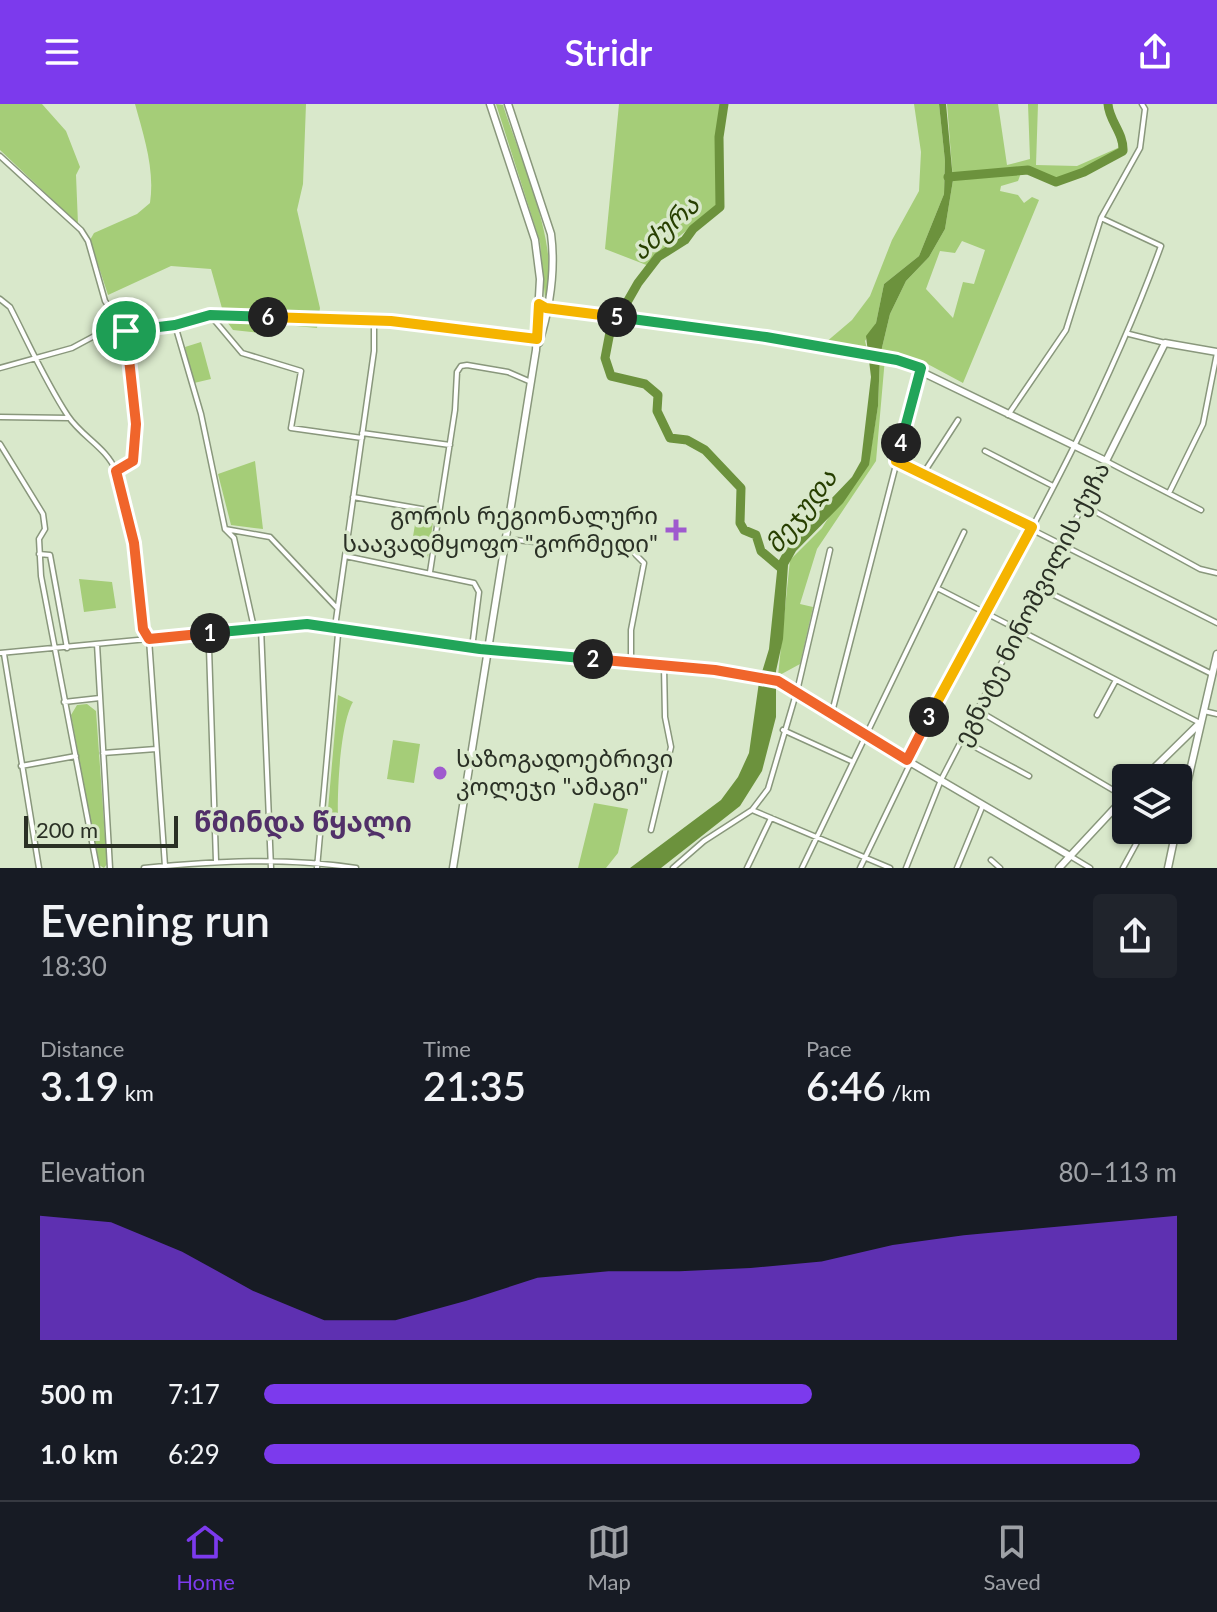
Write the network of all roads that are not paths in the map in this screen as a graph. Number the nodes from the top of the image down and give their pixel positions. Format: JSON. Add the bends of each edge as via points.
{"nodes":[{"id":1,"x":490,"y":104,"type":"edge"},
{"id":2,"x":508,"y":104,"type":"edge"},
{"id":3,"x":1142,"y":104,"type":"edge"},
{"id":4,"x":0,"y":156,"type":"edge"},
{"id":5,"x":1101,"y":218,"type":"junction"},
{"id":6,"x":0,"y":299,"type":"edge"},
{"id":7,"x":539,"y":304,"type":"junction"},
{"id":8,"x":549,"y":308,"type":"junction"},
{"id":9,"x":210,"y":315,"type":"junction"},
{"id":10,"x":374,"y":321,"type":"junction"},
{"id":11,"x":175,"y":325,"type":"junction"},
{"id":12,"x":126,"y":331,"type":"junction"},
{"id":13,"x":1129,"y":334,"type":"junction"},
{"id":14,"x":537,"y":339,"type":"junction"},
{"id":15,"x":1165,"y":343,"type":"junction"},
{"id":16,"x":536,"y":350,"type":"junction"},
{"id":17,"x":1217,"y":352,"type":"edge"},
{"id":18,"x":37,"y":359,"type":"junction"},
{"id":19,"x":0,"y":368,"type":"edge"},
{"id":20,"x":921,"y":368,"type":"junction"},
{"id":21,"x":531,"y":382,"type":"junction"},
{"id":22,"x":1008,"y":415,"type":"junction"},
{"id":23,"x":0,"y":417,"type":"edge"},
{"id":24,"x":69,"y":418,"type":"junction"},
{"id":25,"x":958,"y":420,"type":"dead end"},
{"id":26,"x":362,"y":436,"type":"junction"},
{"id":27,"x":0,"y":444,"type":"edge"},
{"id":28,"x":450,"y":445,"type":"junction"},
{"id":29,"x":1074,"y":445,"type":"junction"},
{"id":30,"x":985,"y":451,"type":"dead end"},
{"id":31,"x":896,"y":461,"type":"junction"},
{"id":32,"x":1106,"y":461,"type":"junction"},
{"id":33,"x":116,"y":471,"type":"junction"},
{"id":34,"x":923,"y":474,"type":"junction"},
{"id":35,"x":1053,"y":486,"type":"junction"},
{"id":36,"x":1169,"y":493,"type":"junction"},
{"id":37,"x":353,"y":497,"type":"junction"},
{"id":38,"x":1083,"y":505,"type":"junction"},
{"id":39,"x":1201,"y":510,"type":"dead end"},
{"id":40,"x":439,"y":512,"type":"junction"},
{"id":41,"x":1032,"y":527,"type":"junction"},
{"id":42,"x":225,"y":529,"type":"junction"},
{"id":43,"x":964,"y":532,"type":"dead end"},
{"id":44,"x":506,"y":539,"type":"junction"},
{"id":45,"x":1064,"y":542,"type":"junction"},
{"id":46,"x":830,"y":550,"type":"dead end"},
{"id":47,"x":39,"y":554,"type":"junction"},
{"id":48,"x":345,"y":556,"type":"junction"},
{"id":49,"x":430,"y":572,"type":"junction"},
{"id":50,"x":1217,"y":573,"type":"edge"},
{"id":51,"x":937,"y":588,"type":"junction"},
{"id":52,"x":1040,"y":588,"type":"junction"},
{"id":53,"x":337,"y":608,"type":"junction"},
{"id":54,"x":985,"y":613,"type":"junction"},
{"id":55,"x":1217,"y":623,"type":"edge"},
{"id":56,"x":335,"y":627,"type":"junction"},
{"id":57,"x":254,"y":628,"type":"junction"},
{"id":58,"x":261,"y":628,"type":"junction"},
{"id":59,"x":1019,"y":630,"type":"junction"},
{"id":60,"x":149,"y":639,"type":"junction"},
{"id":61,"x":97,"y":644,"type":"junction"},
{"id":62,"x":67,"y":648,"type":"junction"},
{"id":63,"x":209,"y":648,"type":"dead end"},
{"id":64,"x":472,"y":648,"type":"junction"},
{"id":65,"x":54,"y":649,"type":"junction"},
{"id":66,"x":490,"y":649,"type":"junction"},
{"id":67,"x":2,"y":654,"type":"edge"},
{"id":68,"x":1217,"y":654,"type":"edge"},
{"id":69,"x":631,"y":663,"type":"junction"},
{"id":70,"x":664,"y":666,"type":"junction"},
{"id":71,"x":1212,"y":674,"type":"junction"},
{"id":72,"x":1116,"y":680,"type":"junction"},
{"id":73,"x":797,"y":692,"type":"junction"},
{"id":74,"x":100,"y":698,"type":"junction"},
{"id":75,"x":64,"y":702,"type":"junction"},
{"id":76,"x":977,"y":710,"type":"junction"},
{"id":77,"x":1204,"y":711,"type":"junction"},
{"id":78,"x":1217,"y":714,"type":"edge"},
{"id":79,"x":1097,"y":715,"type":"dead end"},
{"id":80,"x":831,"y":716,"type":"junction"},
{"id":81,"x":1200,"y":723,"type":"junction"},
{"id":82,"x":783,"y":730,"type":"junction"},
{"id":83,"x":864,"y":735,"type":"junction"},
{"id":84,"x":962,"y":740,"type":"junction"},
{"id":85,"x":1180,"y":742,"type":"junction"},
{"id":86,"x":156,"y":749,"type":"junction"},
{"id":87,"x":1194,"y":750,"type":"junction"},
{"id":88,"x":103,"y":753,"type":"junction"},
{"id":89,"x":76,"y":756,"type":"junction"},
{"id":90,"x":851,"y":761,"type":"junction"},
{"id":91,"x":909,"y":761,"type":"junction"},
{"id":92,"x":1158,"y":764,"type":"edge"},
{"id":93,"x":1191,"y":764,"type":"edge"},
{"id":94,"x":21,"y":766,"type":"junction"},
{"id":95,"x":1029,"y":776,"type":"dead end"},
{"id":96,"x":941,"y":780,"type":"junction"},
{"id":97,"x":1112,"y":788,"type":"edge"},
{"id":98,"x":983,"y":805,"type":"junction"},
{"id":99,"x":752,"y":810,"type":"junction"},
{"id":100,"x":1112,"y":811,"type":"edge"},
{"id":101,"x":771,"y":818,"type":"junction"},
{"id":102,"x":651,"y":830,"type":"dead end"},
{"id":103,"x":817,"y":837,"type":"junction"},
{"id":104,"x":1136,"y":844,"type":"edge"},
{"id":105,"x":1173,"y":844,"type":"edge"},
{"id":106,"x":1070,"y":856,"type":"junction"},
{"id":107,"x":865,"y":857,"type":"junction"},
{"id":108,"x":991,"y":860,"type":"dead end"},
{"id":109,"x":216,"y":861,"type":"junction"},
{"id":110,"x":249,"y":861,"type":"junction"},
{"id":111,"x":269,"y":861,"type":"junction"},
{"id":112,"x":317,"y":865,"type":"edge"},
{"id":113,"x":165,"y":866,"type":"junction"},
{"id":114,"x":190,"y":866,"type":"edge"},
{"id":115,"x":39,"y":868,"type":"edge"},
{"id":116,"x":97,"y":868,"type":"edge"},
{"id":117,"x":110,"y":868,"type":"edge"},
{"id":118,"x":144,"y":868,"type":"edge"},
{"id":119,"x":247,"y":868,"type":"edge"},
{"id":120,"x":271,"y":868,"type":"edge"},
{"id":121,"x":356,"y":868,"type":"edge"},
{"id":122,"x":453,"y":868,"type":"edge"},
{"id":123,"x":673,"y":868,"type":"edge"},
{"id":124,"x":747,"y":868,"type":"edge"},
{"id":125,"x":802,"y":868,"type":"edge"},
{"id":126,"x":860,"y":868,"type":"edge"},
{"id":127,"x":890,"y":868,"type":"edge"},
{"id":128,"x":906,"y":868,"type":"edge"},
{"id":129,"x":957,"y":868,"type":"edge"},
{"id":130,"x":1000,"y":868,"type":"edge"},
{"id":131,"x":1059,"y":868,"type":"edge"},
{"id":132,"x":1090,"y":868,"type":"edge"},
{"id":133,"x":1123,"y":868,"type":"edge"},
{"id":134,"x":1168,"y":868,"type":"edge"}],
"edges":[{"from":1,"to":7,"type":"main road","via":[[535,240]]},
{"from":2,"to":8,"type":"main road","via":[[551,234]]},
{"from":3,"to":5,"type":"street","via":[[1140,148]]},
{"from":4,"to":12,"type":"street","via":[[81,230],[105,301]]},
{"from":5,"to":13,"type":"street","via":[[1161,246]]},
{"from":5,"to":22,"type":"street","via":[[1066,330]]},
{"from":6,"to":18,"type":"street","via":[[10,307]]},
{"from":7,"to":8,"type":"main road"},
{"from":7,"to":14,"type":"main road"},
{"from":8,"to":16,"type":"main road"},
{"from":8,"to":20,"type":"main road","via":[[885,357]]},
{"from":9,"to":10,"type":"street"},
{"from":9,"to":11,"type":"street"},
{"from":9,"to":26,"type":"street","via":[[242,353],[301,371],[291,428]]},
{"from":10,"to":14,"type":"street"},
{"from":10,"to":26,"type":"street"},
{"from":11,"to":12,"type":"street"},
{"from":11,"to":42,"type":"street","via":[[201,414]]},
{"from":12,"to":18,"type":"street","via":[[100,333]]},
{"from":12,"to":33,"type":"street","via":[[136,424],[133,461]]},
{"from":13,"to":15,"type":"street"},
{"from":13,"to":29,"type":"street"},
{"from":14,"to":16,"type":"main road"},
{"from":15,"to":17,"type":"main road"},
{"from":15,"to":32,"type":"main road","name":"ეგნატე ნინოშვილის ქუჩა"},
{"from":16,"to":21,"type":"main road"},
{"from":17,"to":36,"type":"street","via":[[1203,424]]},
{"from":18,"to":19,"type":"street"},
{"from":18,"to":24,"type":"street"},
{"from":20,"to":22,"type":"main road"},
{"from":20,"to":31,"type":"street"},
{"from":21,"to":28,"type":"street","via":[[508,372],[461,366]]},
{"from":21,"to":44,"type":"main road"},
{"from":22,"to":29,"type":"main road"},
{"from":23,"to":24,"type":"street"},
{"from":24,"to":33,"type":"street"},
{"from":25,"to":34,"type":"street"},
{"from":26,"to":28,"type":"street"},
{"from":26,"to":37,"type":"street"},
{"from":27,"to":47,"type":"street","via":[[43,514]]},
{"from":28,"to":40,"type":"street"},
{"from":29,"to":32,"type":"main road"},
{"from":29,"to":35,"type":"street"},
{"from":30,"to":35,"type":"street"},
{"from":31,"to":34,"type":"street"},
{"from":31,"to":80,"type":"street"},
{"from":32,"to":36,"type":"street"},
{"from":32,"to":38,"type":"street","name":"ეგნატე ნინოშვილის ქუჩა"},
{"from":33,"to":60,"type":"street","via":[[128,514],[137,599]]},
{"from":34,"to":41,"type":"street"},
{"from":35,"to":41,"type":"street"},
{"from":36,"to":39,"type":"street"},
{"from":37,"to":40,"type":"street"},
{"from":37,"to":48,"type":"street"},
{"from":38,"to":45,"type":"street","name":"ეგნატე ნინოშვილის ქუჩა"},
{"from":38,"to":50,"type":"street","via":[[1200,569]]},
{"from":40,"to":49,"type":"street"},
{"from":41,"to":45,"type":"street"},
{"from":41,"to":54,"type":"street"},
{"from":42,"to":53,"type":"street","via":[[270,537]]},
{"from":42,"to":57,"type":"street","via":[[234,538]]},
{"from":43,"to":51,"type":"street"},
{"from":44,"to":66,"type":"main road"},
{"from":44,"to":69,"type":"street","via":[[641,556]]},
{"from":45,"to":52,"type":"street","name":"ეგნატე ნინოშვილის ქუჩა"},
{"from":45,"to":55,"type":"street"},
{"from":46,"to":73,"type":"street"},
{"from":47,"to":62,"type":"street","via":[[50,555]]},
{"from":47,"to":65,"type":"street"},
{"from":48,"to":49,"type":"street"},
{"from":48,"to":53,"type":"street"},
{"from":49,"to":64,"type":"street","via":[[474,583],[478,590]]},
{"from":51,"to":54,"type":"street"},
{"from":51,"to":83,"type":"street"},
{"from":52,"to":59,"type":"street","name":"ეგნატე ნინოშვილის ქუჩა"},
{"from":52,"to":71,"type":"street"},
{"from":53,"to":56,"type":"street"},
{"from":54,"to":59,"type":"street"},
{"from":54,"to":91,"type":"street"},
{"from":56,"to":58,"type":"street"},
{"from":56,"to":64,"type":"street"},
{"from":56,"to":112,"type":"street"},
{"from":57,"to":58,"type":"street"},
{"from":57,"to":60,"type":"street"},
{"from":58,"to":111,"type":"street"},
{"from":59,"to":72,"type":"street"},
{"from":59,"to":76,"type":"street","name":"ეგნატე ნინოშვილის ქუჩა"},
{"from":60,"to":61,"type":"street"},
{"from":60,"to":86,"type":"street"},
{"from":61,"to":62,"type":"street"},
{"from":61,"to":74,"type":"street"},
{"from":62,"to":65,"type":"street"},
{"from":63,"to":109,"type":"street"},
{"from":64,"to":66,"type":"street"},
{"from":65,"to":67,"type":"street"},
{"from":65,"to":75,"type":"street"},
{"from":66,"to":69,"type":"main road"},
{"from":66,"to":122,"type":"main road"},
{"from":67,"to":94,"type":"street"},
{"from":68,"to":71,"type":"main road"},
{"from":69,"to":70,"type":"main road"},
{"from":70,"to":73,"type":"main road","via":[[756,676]]},
{"from":70,"to":102,"type":"street","via":[[671,747]]},
{"from":71,"to":77,"type":"main road"},
{"from":72,"to":79,"type":"street"},
{"from":72,"to":81,"type":"street"},
{"from":73,"to":80,"type":"main road"},
{"from":73,"to":82,"type":"street"},
{"from":74,"to":75,"type":"street"},
{"from":74,"to":88,"type":"street"},
{"from":75,"to":89,"type":"street"},
{"from":76,"to":84,"type":"street","name":"ეგნატე ნინოშვილის ქუჩა"},
{"from":76,"to":97,"type":"street"},
{"from":77,"to":78,"type":"street"},
{"from":77,"to":81,"type":"main road"},
{"from":80,"to":83,"type":"main road"},
{"from":81,"to":85,"type":"main road"},
{"from":81,"to":87,"type":"main road"},
{"from":82,"to":90,"type":"street"},
{"from":82,"to":99,"type":"street","via":[[768,789]]},
{"from":83,"to":90,"type":"street"},
{"from":83,"to":91,"type":"main road"},
{"from":84,"to":95,"type":"street"},
{"from":84,"to":96,"type":"street","name":"ეგნატე ნინოშვილის ქუჩა"},
{"from":85,"to":87,"type":"main road"},
{"from":85,"to":92,"type":"main road"},
{"from":86,"to":88,"type":"street"},
{"from":86,"to":113,"type":"street"},
{"from":87,"to":93,"type":"main road"},
{"from":88,"to":117,"type":"street"},
{"from":89,"to":94,"type":"street"},
{"from":89,"to":116,"type":"street"},
{"from":90,"to":103,"type":"street"},
{"from":91,"to":96,"type":"main road"},
{"from":91,"to":107,"type":"street"},
{"from":94,"to":115,"type":"street"},
{"from":96,"to":98,"type":"main road"},
{"from":96,"to":128,"type":"street","name":"ეგნატე ნინოშვილის ქუჩა"},
{"from":98,"to":106,"type":"main road"},
{"from":98,"to":129,"type":"street"},
{"from":99,"to":101,"type":"street"},
{"from":99,"to":123,"type":"street"},
{"from":100,"to":106,"type":"main road"},
{"from":101,"to":103,"type":"street"},
{"from":101,"to":124,"type":"street"},
{"from":103,"to":107,"type":"street"},
{"from":103,"to":125,"type":"street"},
{"from":104,"to":133,"type":"street"},
{"from":105,"to":134,"type":"main road"},
{"from":106,"to":131,"type":"main road"},
{"from":106,"to":132,"type":"street"},
{"from":107,"to":126,"type":"street"},
{"from":107,"to":127,"type":"street"},
{"from":108,"to":130,"type":"street"},
{"from":109,"to":110,"type":"street"},
{"from":109,"to":114,"type":"street"},
{"from":110,"to":111,"type":"street"},
{"from":110,"to":119,"type":"street"},
{"from":111,"to":112,"type":"street"},
{"from":111,"to":120,"type":"street"},
{"from":112,"to":121,"type":"street"},
{"from":113,"to":114,"type":"street"},
{"from":113,"to":118,"type":"street"}]}
